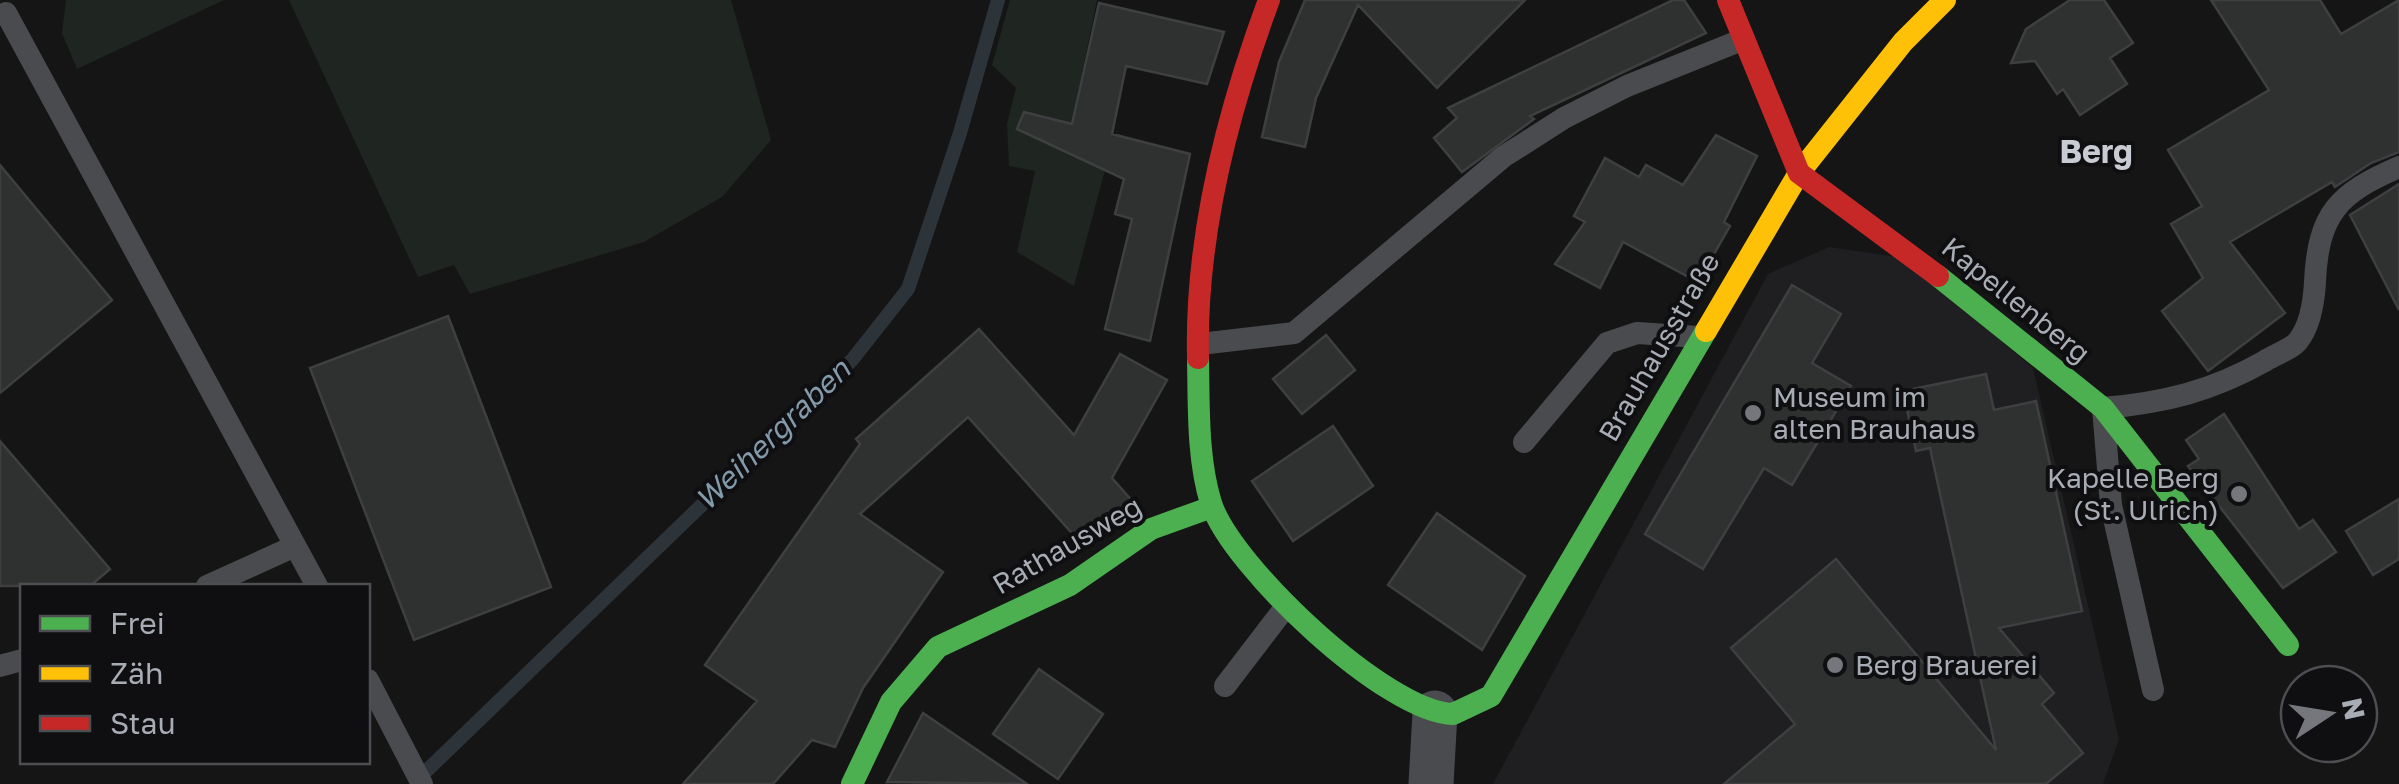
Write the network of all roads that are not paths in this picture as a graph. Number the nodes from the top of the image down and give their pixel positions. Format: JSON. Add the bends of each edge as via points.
{"nodes":[{"id":1,"x":1269,"y":0,"type":"edge"},
{"id":2,"x":1728,"y":0,"type":"edge"},
{"id":3,"x":1945,"y":0,"type":"edge"},
{"id":4,"x":6,"y":13,"type":"dead end"},
{"id":5,"x":1744,"y":39,"type":"junction"},
{"id":6,"x":2399,"y":167,"type":"edge"},
{"id":7,"x":1799,"y":173,"type":"junction"},
{"id":8,"x":1699,"y":338,"type":"junction"},
{"id":9,"x":1200,"y":344,"type":"junction"},
{"id":10,"x":2104,"y":408,"type":"junction"},
{"id":11,"x":1524,"y":442,"type":"dead end"},
{"id":12,"x":1212,"y":507,"type":"junction"},
{"id":13,"x":295,"y":546,"type":"junction"},
{"id":14,"x":211,"y":584,"type":"edge"},
{"id":15,"x":316,"y":584,"type":"edge"},
{"id":16,"x":1287,"y":605,"type":"junction"},
{"id":17,"x":2288,"y":645,"type":"dead end"},
{"id":18,"x":370,"y":684,"type":"edge"},
{"id":19,"x":1226,"y":686,"type":"dead end"},
{"id":20,"x":2153,"y":690,"type":"dead end"},
{"id":21,"x":1435,"y":713,"type":"junction"},
{"id":22,"x":422,"y":784,"type":"edge"},
{"id":23,"x":852,"y":784,"type":"edge"},
{"id":24,"x":1431,"y":784,"type":"edge"}],
"edges":[{"from":1,"to":9,"type":"street","via":[[1226,138],[1205,261]]},
{"from":2,"to":5,"type":"street"},
{"from":3,"to":7,"type":"street","name":"Brauhausstraße","via":[[1902,42]]},
{"from":4,"to":13,"type":"lane"},
{"from":5,"to":7,"type":"street"},
{"from":5,"to":9,"type":"lane","via":[[1627,86],[1503,157],[1294,334]]},
{"from":6,"to":10,"type":"lane","via":[[2353,187],[2332,210],[2316,258],[2314,302],[2298,342],[2204,392]]},
{"from":7,"to":8,"type":"street","name":"Brauhausstraße"},
{"from":7,"to":10,"type":"street","name":"Kapellenberg"},
{"from":8,"to":11,"type":"lane","via":[[1638,334],[1607,343]]},
{"from":8,"to":21,"type":"street","name":"Brauhausstraße","via":[[1492,696],[1461,715]]},
{"from":9,"to":12,"type":"street","via":[[1199,427]]},
{"from":10,"to":17,"type":"street","name":"Kapellenberg"},
{"from":10,"to":20,"type":"lane","via":[[2110,505]]},
{"from":12,"to":16,"type":"street","via":[[1266,589]]},
{"from":12,"to":23,"type":"street","name":"Rathausweg","via":[[1151,529],[1070,585],[938,647],[890,702]]},
{"from":13,"to":14,"type":"lane"},
{"from":13,"to":15,"type":"lane"},
{"from":16,"to":19,"type":"lane"},
{"from":16,"to":21,"type":"street","via":[[1388,685]]},
{"from":18,"to":22,"type":"lane"},
{"from":21,"to":24,"type":"street"}]}
